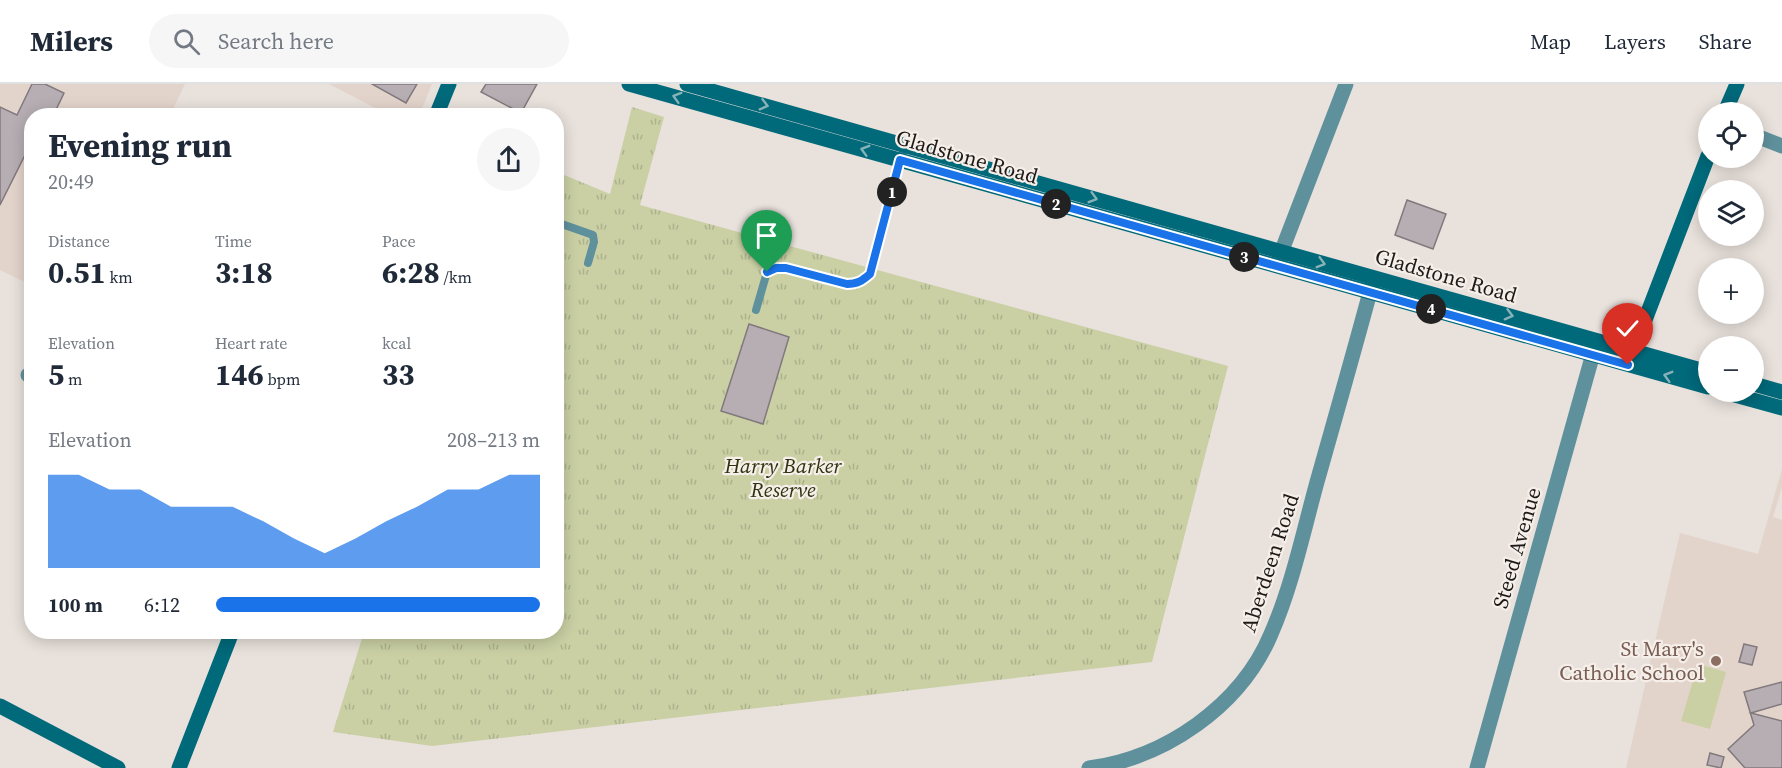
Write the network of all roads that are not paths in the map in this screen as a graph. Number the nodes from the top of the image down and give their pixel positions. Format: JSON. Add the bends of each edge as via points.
{"nodes":[{"id":1,"x":629,"y":84,"type":"edge"},
{"id":2,"x":687,"y":84,"type":"edge"},
{"id":3,"x":1346,"y":84,"type":"edge"},
{"id":4,"x":1737,"y":84,"type":"edge"},
{"id":5,"x":444,"y":85,"type":"edge"},
{"id":6,"x":1729,"y":102,"type":"edge"},
{"id":7,"x":438,"y":108,"type":"edge"},
{"id":8,"x":1764,"y":139,"type":"edge"},
{"id":9,"x":905,"y":144,"type":"junction"},
{"id":10,"x":1782,"y":146,"type":"edge"},
{"id":11,"x":900,"y":160,"type":"junction"},
{"id":12,"x":1703,"y":168,"type":"edge"},
{"id":13,"x":564,"y":225,"type":"edge"},
{"id":14,"x":1279,"y":259,"type":"junction"},
{"id":15,"x":588,"y":263,"type":"dead end"},
{"id":16,"x":1372,"y":285,"type":"junction"},
{"id":17,"x":756,"y":310,"type":"dead end"},
{"id":18,"x":1597,"y":340,"type":"junction"},
{"id":19,"x":1593,"y":355,"type":"junction"},
{"id":20,"x":1631,"y":357,"type":"junction"},
{"id":21,"x":1698,"y":370,"type":"edge"},
{"id":22,"x":1698,"y":383,"type":"edge"},
{"id":23,"x":1764,"y":387,"type":"edge"},
{"id":24,"x":1782,"y":392,"type":"edge"},
{"id":25,"x":1760,"y":402,"type":"edge"},
{"id":26,"x":1782,"y":408,"type":"edge"},
{"id":27,"x":229,"y":639,"type":"edge"},
{"id":28,"x":0,"y":706,"type":"edge"},
{"id":29,"x":118,"y":768,"type":"edge"},
{"id":30,"x":178,"y":768,"type":"edge"},
{"id":31,"x":1089,"y":768,"type":"edge"},
{"id":32,"x":1477,"y":768,"type":"edge"}],
"edges":[{"from":11,"to":1,"type":"main road","name":"Gladstone Road","one_way":true},
{"from":2,"to":9,"type":"main road","name":"Gladstone Road","one_way":true},
{"from":3,"to":14,"type":"street"},
{"from":4,"to":6,"type":"main road"},
{"from":5,"to":7,"type":"main road"},
{"from":8,"to":10,"type":"street"},
{"from":9,"to":11,"type":"lane"},
{"from":9,"to":14,"type":"main road","name":"Gladstone Road","one_way":true},
{"from":11,"to":14,"type":"main road","name":"Gladstone Road"},
{"from":11,"to":17,"type":"lane","via":[[870,274],[862,281],[847,284],[776,268],[767,272]]},
{"from":12,"to":20,"type":"main road"},
{"from":13,"to":15,"type":"lane","via":[[593,235]]},
{"from":14,"to":16,"type":"main road","name":"Gladstone Road"},
{"from":16,"to":18,"type":"main road","name":"Gladstone Road","one_way":true},
{"from":16,"to":19,"type":"main road","name":"Gladstone Road"},
{"from":16,"to":31,"type":"street","name":"Aberdeen Road","via":[[1271,636],[1246,676],[1202,721],[1131,759]]},
{"from":18,"to":19,"type":"street","name":"Steed Avenue"},
{"from":18,"to":20,"type":"main road","name":"Gladstone Road"},
{"from":19,"to":20,"type":"main road","name":"Gladstone Road"},
{"from":19,"to":32,"type":"street","name":"Steed Avenue"},
{"from":20,"to":21,"type":"main road","name":"Gladstone Road"},
{"from":22,"to":20,"type":"main road","name":"Gladstone Road","one_way":true},
{"from":23,"to":24,"type":"main road"},
{"from":25,"to":26,"type":"main road"},
{"from":27,"to":30,"type":"main road"},
{"from":28,"to":29,"type":"main road"}]}
